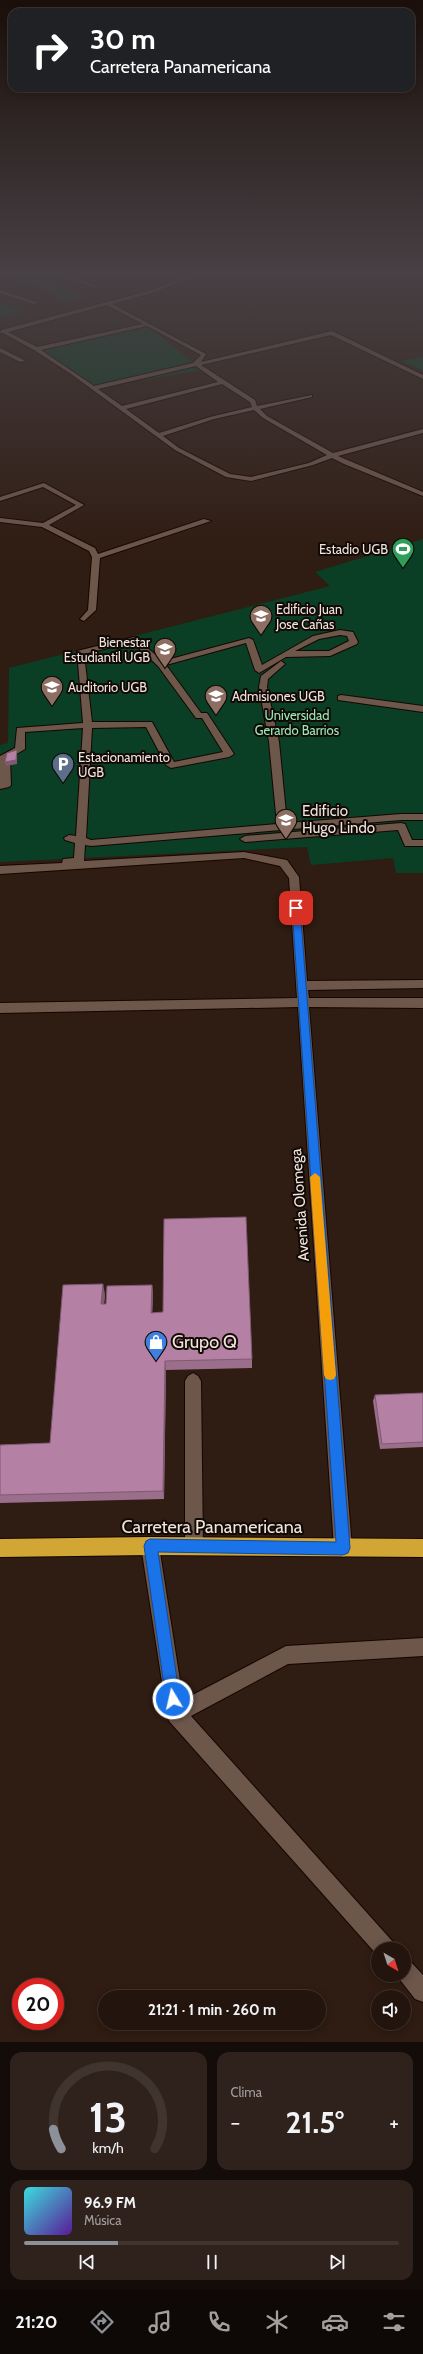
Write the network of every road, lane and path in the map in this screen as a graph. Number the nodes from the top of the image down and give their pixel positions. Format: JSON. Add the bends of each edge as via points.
{"nodes":[{"id":1,"x":63,"y":367,"type":"edge"},
{"id":2,"x":178,"y":367,"type":"edge"},
{"id":3,"x":200,"y":367,"type":"edge"},
{"id":4,"x":403,"y":367,"type":"edge"},
{"id":5,"x":423,"y":377,"type":"edge"},
{"id":6,"x":223,"y":382,"type":"junction"},
{"id":7,"x":93,"y":388,"type":"junction"},
{"id":8,"x":310,"y":396,"type":"dead end"},
{"id":9,"x":120,"y":408,"type":"junction"},
{"id":10,"x":255,"y":408,"type":"junction"},
{"id":11,"x":423,"y":431,"type":"edge"},
{"id":12,"x":411,"y":434,"type":"junction"},
{"id":13,"x":158,"y":435,"type":"junction"},
{"id":14,"x":423,"y":438,"type":"edge"},
{"id":15,"x":332,"y":455,"type":"junction"},
{"id":16,"x":423,"y":494,"type":"edge"},
{"id":17,"x":0,"y":499,"type":"edge"},
{"id":18,"x":0,"y":520,"type":"edge"},
{"id":19,"x":207,"y":521,"type":"dead end"},
{"id":20,"x":44,"y":525,"type":"junction"},
{"id":21,"x":96,"y":556,"type":"junction"},
{"id":22,"x":84,"y":619,"type":"dead end"},
{"id":23,"x":290,"y":655,"type":"junction"},
{"id":24,"x":161,"y":664,"type":"junction"},
{"id":25,"x":259,"y":670,"type":"junction"},
{"id":26,"x":341,"y":698,"type":"dead end"},
{"id":27,"x":423,"y":709,"type":"edge"},
{"id":28,"x":88,"y":725,"type":"junction"},
{"id":29,"x":2,"y":758,"type":"edge"},
{"id":30,"x":0,"y":786,"type":"edge"},
{"id":31,"x":423,"y":817,"type":"edge"},
{"id":32,"x":277,"y":831,"type":"junction"},
{"id":33,"x":69,"y":838,"type":"dead end"},
{"id":34,"x":423,"y":843,"type":"edge"},
{"id":35,"x":86,"y":845,"type":"junction"},
{"id":36,"x":97,"y":864,"type":"junction"},
{"id":37,"x":0,"y":866,"type":"edge"},
{"id":38,"x":0,"y":870,"type":"edge"},
{"id":39,"x":423,"y":984,"type":"edge"},
{"id":40,"x":301,"y":986,"type":"junction"},
{"id":41,"x":302,"y":1002,"type":"junction"},
{"id":42,"x":423,"y":1003,"type":"edge"},
{"id":43,"x":0,"y":1008,"type":"edge"},
{"id":44,"x":193,"y":1381,"type":"dead end"},
{"id":45,"x":150,"y":1546,"type":"junction"},
{"id":46,"x":194,"y":1546,"type":"junction"},
{"id":47,"x":0,"y":1548,"type":"edge"},
{"id":48,"x":343,"y":1548,"type":"junction"},
{"id":49,"x":423,"y":1548,"type":"edge"},
{"id":50,"x":423,"y":1647,"type":"edge"},
{"id":51,"x":176,"y":1714,"type":"junction"},
{"id":52,"x":380,"y":1942,"type":"edge"},
{"id":53,"x":411,"y":1977,"type":"edge"},
{"id":54,"x":423,"y":1991,"type":"edge"}],
"edges":[{"from":1,"to":7,"type":"street"},
{"from":2,"to":7,"type":"street"},
{"from":3,"to":6,"type":"street"},
{"from":4,"to":5,"type":"street"},
{"from":6,"to":9,"type":"street"},
{"from":6,"to":10,"type":"street","via":[[253,401]]},
{"from":7,"to":9,"type":"street"},
{"from":8,"to":10,"type":"street"},
{"from":9,"to":13,"type":"street"},
{"from":10,"to":13,"type":"street"},
{"from":10,"to":15,"type":"street","via":[[265,417]]},
{"from":11,"to":12,"type":"street"},
{"from":12,"to":14,"type":"street"},
{"from":12,"to":15,"type":"street"},
{"from":13,"to":15,"type":"street","via":[[177,449],[228,476],[251,479],[311,464]]},
{"from":15,"to":16,"type":"street"},
{"from":17,"to":20,"type":"street","via":[[44,485],[81,505]]},
{"from":18,"to":20,"type":"street"},
{"from":19,"to":21,"type":"street"},
{"from":20,"to":21,"type":"street","via":[[92,550]]},
{"from":21,"to":22,"type":"street","via":[[92,610]]},
{"from":23,"to":23,"type":"street","via":[[312,640],[346,633],[358,638],[361,643],[353,648],[313,659]]},
{"from":23,"to":25,"type":"street"},
{"from":23,"to":32,"type":"street","via":[[264,678],[263,687],[274,742]]},
{"from":24,"to":25,"type":"street","via":[[249,640]]},
{"from":24,"to":28,"type":"street","via":[[134,639],[80,653]]},
{"from":24,"to":28,"type":"street","via":[[199,716],[204,715],[229,754],[171,765],[150,724]]},
{"from":25,"to":32,"type":"street"},
{"from":26,"to":27,"type":"street"},
{"from":28,"to":29,"type":"street","via":[[20,730],[20,749]]},
{"from":28,"to":35,"type":"street"},
{"from":29,"to":30,"type":"street","via":[[6,785]]},
{"from":31,"to":32,"type":"street","via":[[401,817]]},
{"from":32,"to":34,"type":"street","via":[[401,826],[409,844]]},
{"from":32,"to":35,"type":"street"},
{"from":33,"to":35,"type":"street"},
{"from":35,"to":36,"type":"street"},
{"from":35,"to":37,"type":"street","via":[[79,861]]},
{"from":36,"to":38,"type":"street"},
{"from":36,"to":40,"type":"street","name":"Avenida Olomega","via":[[244,855],[283,863],[294,877]]},
{"from":39,"to":40,"type":"street"},
{"from":40,"to":41,"type":"street","name":"Avenida Olomega"},
{"from":41,"to":42,"type":"street"},
{"from":41,"to":43,"type":"street"},
{"from":41,"to":48,"type":"street","name":"Avenida Olomega"},
{"from":44,"to":46,"type":"street"},
{"from":45,"to":46,"type":"highway","name":"Carretera Panamericana"},
{"from":45,"to":47,"type":"highway","name":"Carretera Panamericana"},
{"from":45,"to":51,"type":"street"},
{"from":46,"to":48,"type":"highway","name":"Carretera Panamericana"},
{"from":48,"to":49,"type":"highway","name":"Carretera Panamericana"},
{"from":50,"to":51,"type":"street","via":[[286,1655]]},
{"from":51,"to":52,"type":"street"},
{"from":53,"to":54,"type":"street"}]}
